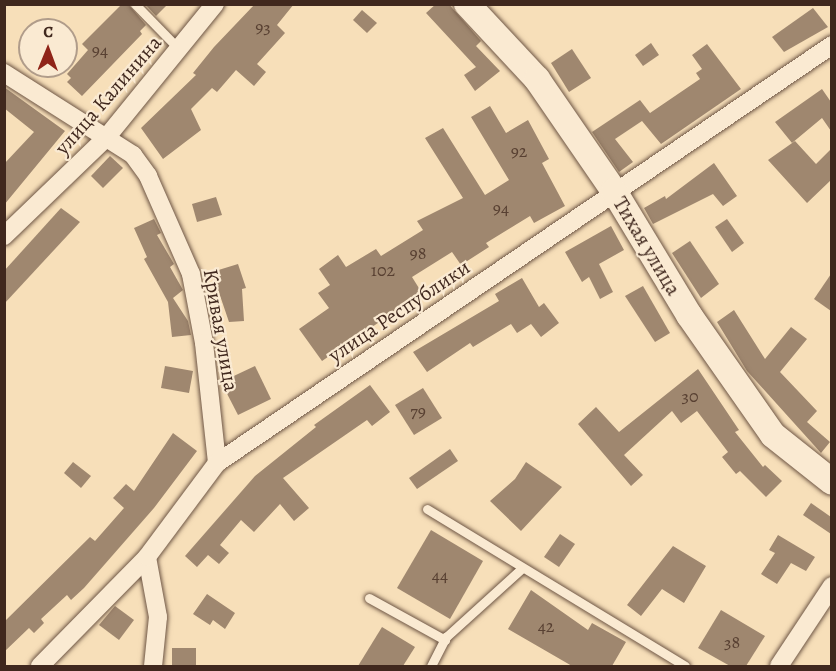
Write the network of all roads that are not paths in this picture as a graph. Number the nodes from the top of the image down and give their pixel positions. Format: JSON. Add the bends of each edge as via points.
{"nodes":[{"id":1,"x":135,"y":4,"type":"edge"},
{"id":2,"x":215,"y":4,"type":"edge"},
{"id":3,"x":467,"y":4,"type":"edge"},
{"id":4,"x":831,"y":45,"type":"edge"},
{"id":5,"x":178,"y":48,"type":"junction"},
{"id":6,"x":4,"y":73,"type":"edge"},
{"id":7,"x":106,"y":138,"type":"junction"},
{"id":8,"x":614,"y":191,"type":"junction"},
{"id":9,"x":4,"y":236,"type":"edge"},
{"id":10,"x":217,"y":463,"type":"junction"},
{"id":11,"x":831,"y":482,"type":"edge"},
{"id":12,"x":426,"y":509,"type":"dead end"},
{"id":13,"x":147,"y":557,"type":"junction"},
{"id":14,"x":522,"y":568,"type":"junction"},
{"id":15,"x":831,"y":586,"type":"edge"},
{"id":16,"x":369,"y":598,"type":"dead end"},
{"id":17,"x":445,"y":640,"type":"junction"},
{"id":18,"x":40,"y":666,"type":"edge"},
{"id":19,"x":153,"y":666,"type":"edge"},
{"id":20,"x":431,"y":666,"type":"edge"},
{"id":21,"x":686,"y":666,"type":"edge"},
{"id":22,"x":779,"y":666,"type":"edge"}],
"edges":[{"from":1,"to":5,"type":"lane"},
{"from":2,"to":5,"type":"street","name":"улица Калинина"},
{"from":3,"to":8,"type":"main road","name":"Тихая улица","via":[[537,79]]},
{"from":4,"to":8,"type":"street","name":"улица Республики"},
{"from":5,"to":7,"type":"street","name":"улица Калинина"},
{"from":6,"to":7,"type":"street","name":"Кривая улица"},
{"from":7,"to":9,"type":"street","name":"улица Калинина"},
{"from":7,"to":10,"type":"street","name":"Кривая улица","via":[[133,155],[148,176],[191,274],[204,343]]},
{"from":8,"to":10,"type":"street","name":"улица Республики"},
{"from":8,"to":11,"type":"main road","name":"Тихая улица","via":[[689,315],[773,435]]},
{"from":10,"to":13,"type":"street","name":"улица Республики"},
{"from":12,"to":14,"type":"lane"},
{"from":13,"to":18,"type":"street","name":"улица Республики"},
{"from":13,"to":19,"type":"street","via":[[158,617]]},
{"from":14,"to":17,"type":"lane"},
{"from":14,"to":21,"type":"lane"},
{"from":15,"to":22,"type":"street"},
{"from":16,"to":17,"type":"lane"},
{"from":17,"to":20,"type":"lane"}]}
